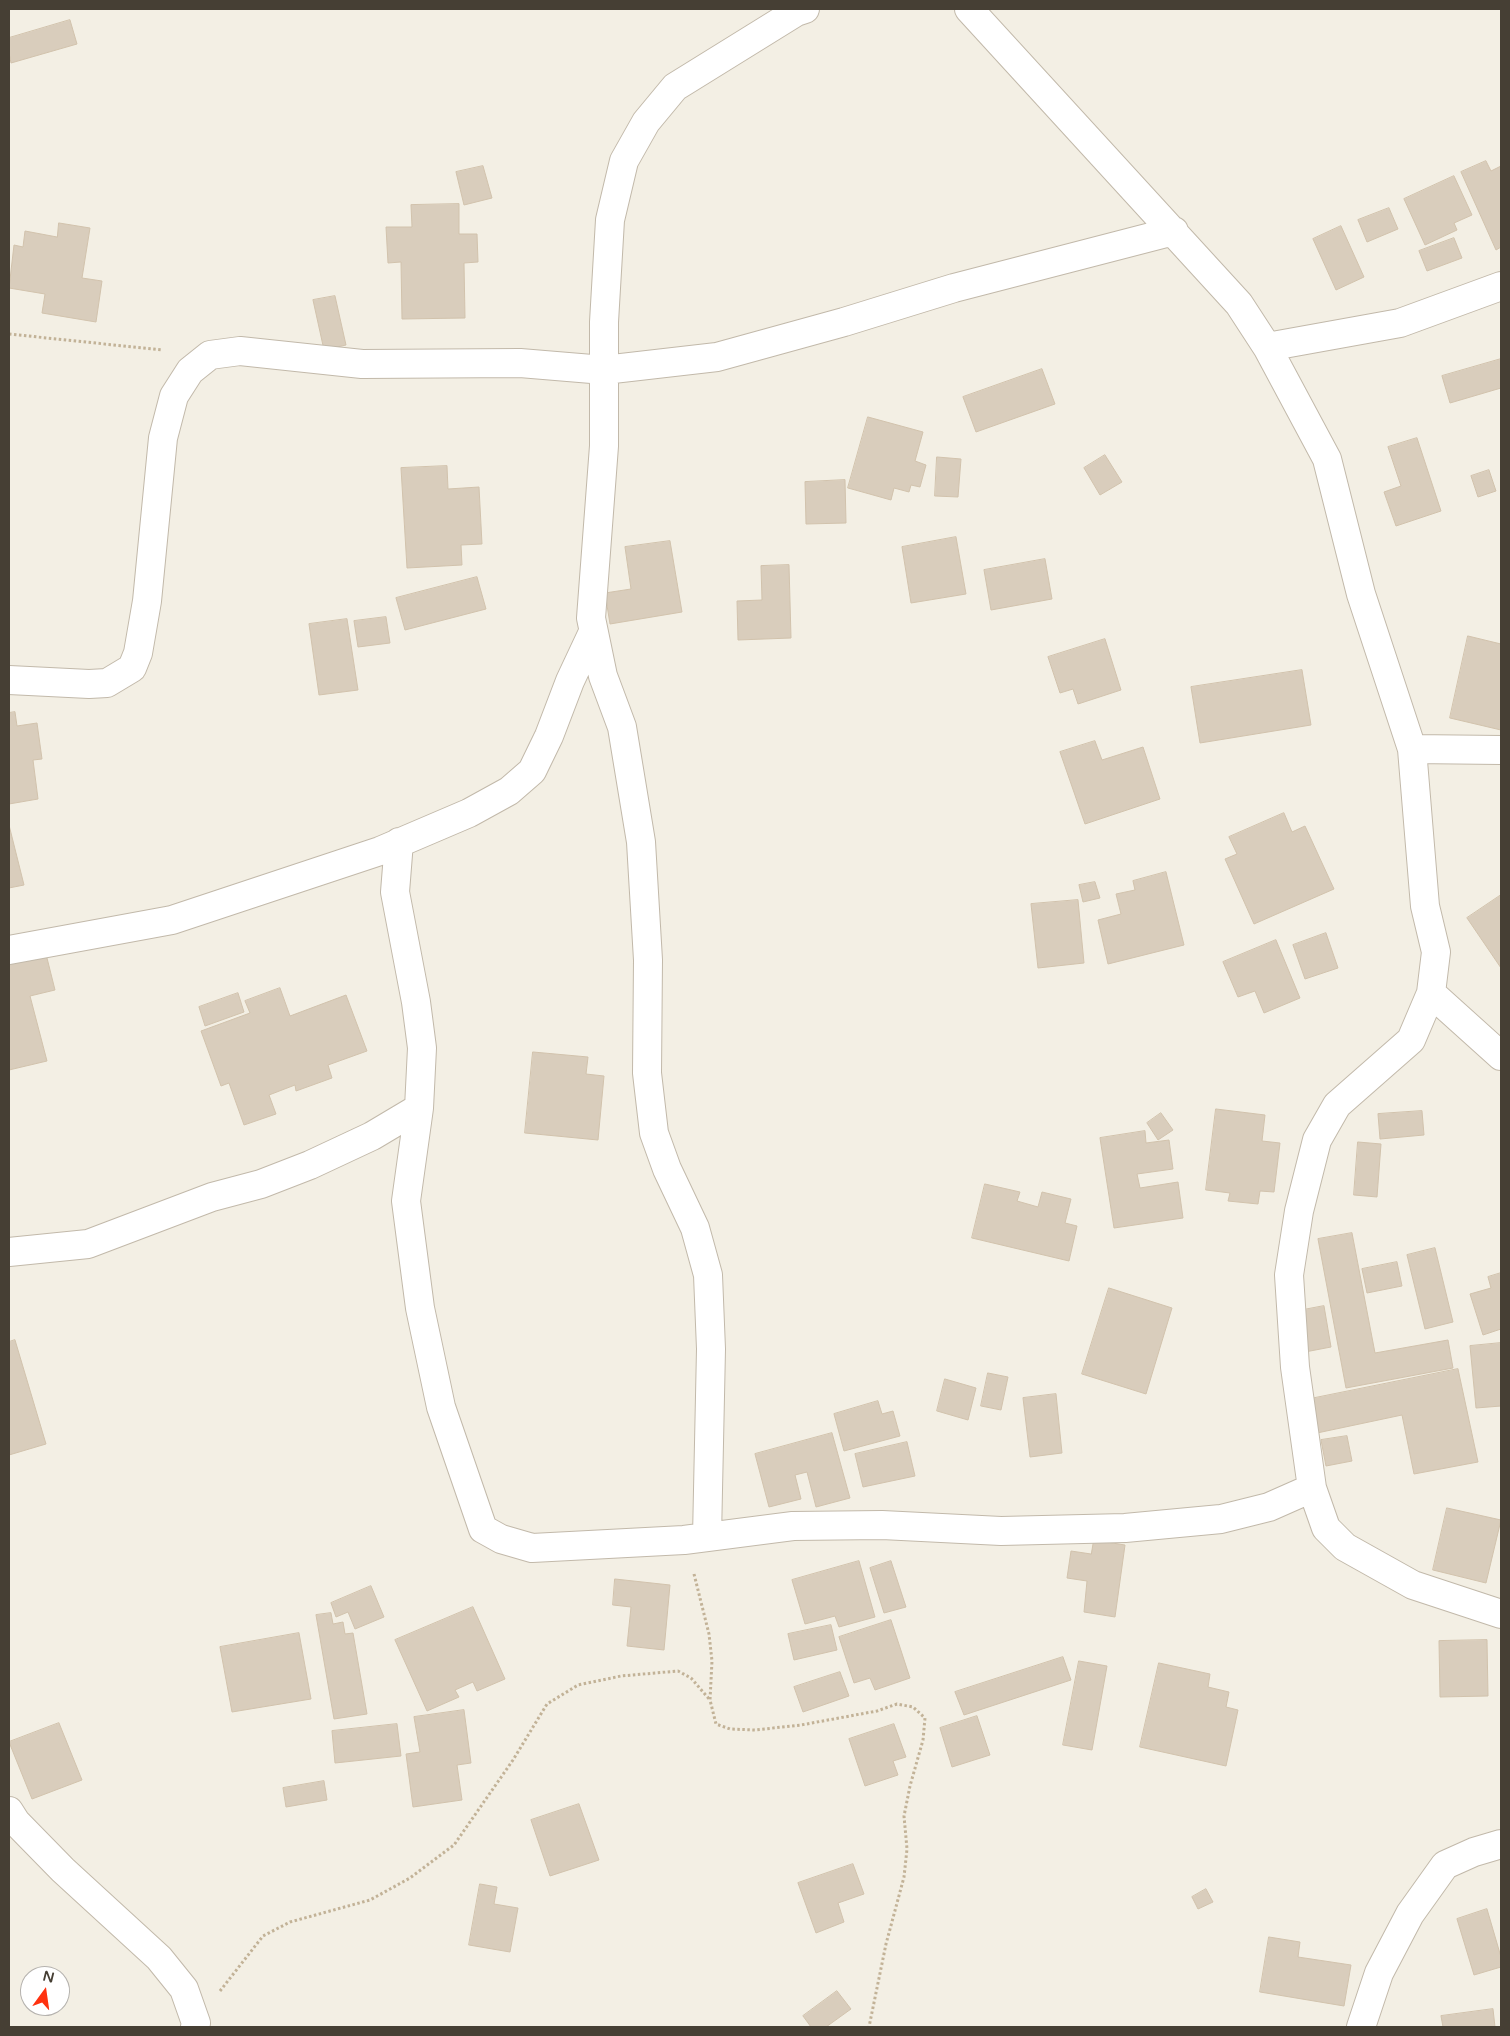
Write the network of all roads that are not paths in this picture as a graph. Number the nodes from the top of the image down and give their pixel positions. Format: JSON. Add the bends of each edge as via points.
{"nodes":[{"id":1,"x":805,"y":9,"type":"edge"},
{"id":2,"x":969,"y":9,"type":"edge"},
{"id":3,"x":1174,"y":231,"type":"junction"},
{"id":4,"x":1501,"y":286,"type":"edge"},
{"id":5,"x":1267,"y":347,"type":"junction"},
{"id":6,"x":604,"y":370,"type":"junction"},
{"id":7,"x":593,"y":632,"type":"junction"},
{"id":8,"x":9,"y":680,"type":"edge"},
{"id":9,"x":1412,"y":749,"type":"junction"},
{"id":10,"x":1501,"y":750,"type":"edge"},
{"id":11,"x":399,"y":842,"type":"junction"},
{"id":12,"x":9,"y":950,"type":"edge"},
{"id":13,"x":1431,"y":993,"type":"junction"},
{"id":14,"x":1501,"y":1056,"type":"edge"},
{"id":15,"x":419,"y":1108,"type":"junction"},
{"id":16,"x":9,"y":1252,"type":"edge"},
{"id":17,"x":1312,"y":1488,"type":"junction"},
{"id":18,"x":695,"y":1539,"type":"junction"},
{"id":19,"x":1501,"y":1614,"type":"edge"},
{"id":20,"x":9,"y":1811,"type":"edge"},
{"id":21,"x":1501,"y":1844,"type":"edge"},
{"id":22,"x":196,"y":2025,"type":"edge"},
{"id":23,"x":1361,"y":2027,"type":"edge"}],
"edges":[{"from":1,"to":6,"type":"street","via":[[675,88],[646,122],[624,162],[610,220]]},
{"from":2,"to":3,"type":"street"},
{"from":3,"to":5,"type":"street","via":[[1239,304]]},
{"from":3,"to":6,"type":"street","via":[[954,288],[717,357]]},
{"from":4,"to":5,"type":"street","via":[[1400,323]]},
{"from":5,"to":9,"type":"street","via":[[1327,459],[1361,594]]},
{"from":6,"to":7,"type":"street","via":[[604,446],[591,618]]},
{"from":6,"to":8,"type":"street","via":[[520,363],[362,364],[240,351],[210,355],[190,371],[174,396],[163,438],[147,602],[138,653],[132,668],[107,683]]},
{"from":7,"to":11,"type":"street","via":[[532,771],[509,791],[469,813]]},
{"from":7,"to":18,"type":"street","via":[[603,676],[622,727],[641,842],[648,960],[647,1073],[654,1133],[695,1228],[708,1275],[710,1349]]},
{"from":9,"to":10,"type":"street"},
{"from":9,"to":13,"type":"street","via":[[1425,906],[1436,952]]},
{"from":11,"to":12,"type":"street","via":[[172,920]]},
{"from":11,"to":15,"type":"street","via":[[395,892],[421,1039]]},
{"from":13,"to":14,"type":"street"},
{"from":13,"to":17,"type":"street","via":[[1411,1040],[1337,1105],[1317,1140],[1299,1211],[1289,1275],[1296,1368]]},
{"from":15,"to":16,"type":"street","via":[[372,1136],[261,1184],[212,1197],[88,1244]]},
{"from":15,"to":18,"type":"street","via":[[406,1201],[420,1308],[441,1408],[483,1529],[501,1539],[532,1548]]},
{"from":17,"to":18,"type":"street","via":[[1270,1507],[1221,1519],[1125,1528],[1001,1531],[882,1525],[793,1526]]},
{"from":17,"to":19,"type":"street","via":[[1326,1528],[1345,1547],[1413,1585]]},
{"from":20,"to":22,"type":"street","via":[[63,1870],[159,1958],[184,1989]]},
{"from":21,"to":23,"type":"street","via":[[1445,1865],[1410,1914],[1379,1973]]}]}
